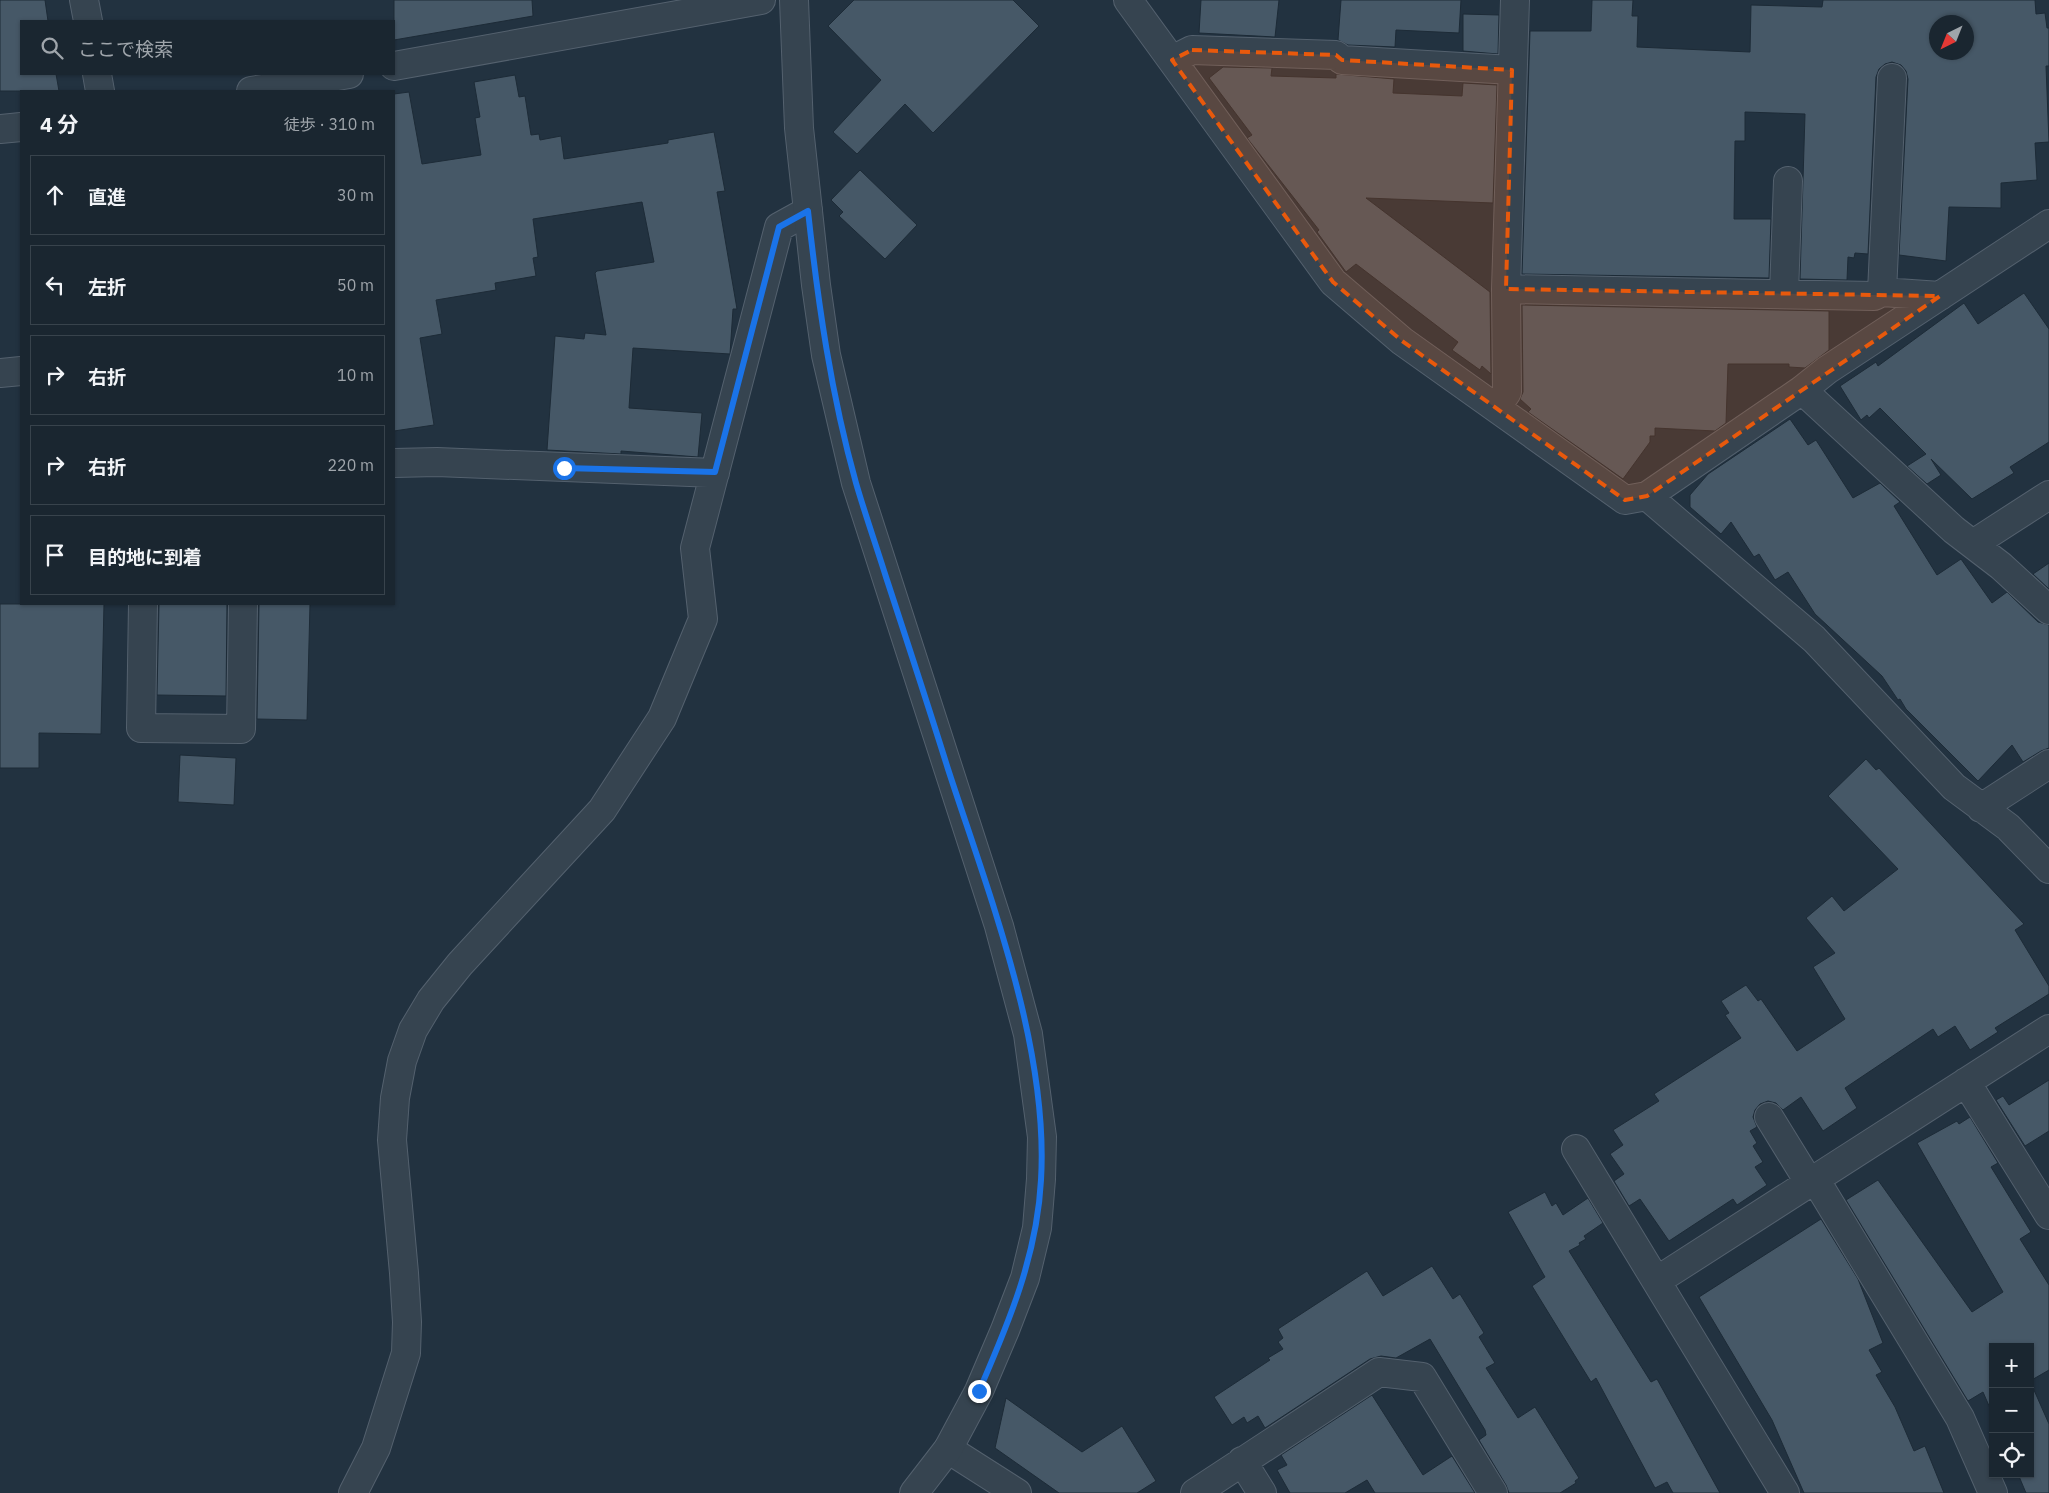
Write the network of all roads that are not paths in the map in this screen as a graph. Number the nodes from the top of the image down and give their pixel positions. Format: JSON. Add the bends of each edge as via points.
{"nodes":[{"id":1,"x":84,"y":0,"type":"edge"},
{"id":2,"x":761,"y":0,"type":"edge"},
{"id":3,"x":794,"y":0,"type":"edge"},
{"id":4,"x":1128,"y":0,"type":"edge"},
{"id":5,"x":1515,"y":0,"type":"edge"},
{"id":6,"x":88,"y":20,"type":"edge"},
{"id":7,"x":1172,"y":60,"type":"junction"},
{"id":8,"x":395,"y":66,"type":"edge"},
{"id":9,"x":1512,"y":70,"type":"junction"},
{"id":10,"x":97,"y":75,"type":"edge"},
{"id":11,"x":343,"y":75,"type":"edge"},
{"id":12,"x":1892,"y":78,"type":"dead end"},
{"id":13,"x":100,"y":90,"type":"edge"},
{"id":14,"x":257,"y":90,"type":"edge"},
{"id":15,"x":20,"y":127,"type":"edge"},
{"id":16,"x":0,"y":129,"type":"edge"},
{"id":17,"x":1788,"y":181,"type":"dead end"},
{"id":18,"x":808,"y":211,"type":"junction"},
{"id":19,"x":2049,"y":224,"type":"edge"},
{"id":20,"x":1506,"y":289,"type":"junction"},
{"id":21,"x":1882,"y":292,"type":"junction"},
{"id":22,"x":1784,"y":293,"type":"junction"},
{"id":23,"x":1940,"y":296,"type":"junction"},
{"id":24,"x":20,"y":371,"type":"edge"},
{"id":25,"x":0,"y":373,"type":"edge"},
{"id":26,"x":1802,"y":390,"type":"junction"},
{"id":27,"x":1496,"y":408,"type":"junction"},
{"id":28,"x":395,"y":463,"type":"edge"},
{"id":29,"x":715,"y":472,"type":"junction"},
{"id":30,"x":2049,"y":495,"type":"edge"},
{"id":31,"x":1647,"y":496,"type":"junction"},
{"id":32,"x":1973,"y":544,"type":"junction"},
{"id":33,"x":143,"y":605,"type":"edge"},
{"id":34,"x":242,"y":605,"type":"edge"},
{"id":35,"x":2049,"y":610,"type":"edge"},
{"id":36,"x":2049,"y":764,"type":"edge"},
{"id":37,"x":1981,"y":808,"type":"junction"},
{"id":38,"x":2049,"y":869,"type":"edge"},
{"id":39,"x":2049,"y":1029,"type":"edge"},
{"id":40,"x":1966,"y":1082,"type":"junction"},
{"id":41,"x":1768,"y":1118,"type":"dead end"},
{"id":42,"x":1576,"y":1149,"type":"dead end"},
{"id":43,"x":1812,"y":1180,"type":"junction"},
{"id":44,"x":2049,"y":1215,"type":"edge"},
{"id":45,"x":1658,"y":1280,"type":"junction"},
{"id":46,"x":948,"y":1449,"type":"junction"},
{"id":47,"x":1242,"y":1461,"type":"junction"},
{"id":48,"x":353,"y":1493,"type":"edge"},
{"id":49,"x":914,"y":1493,"type":"edge"},
{"id":50,"x":1017,"y":1493,"type":"edge"},
{"id":51,"x":1195,"y":1493,"type":"edge"},
{"id":52,"x":1262,"y":1493,"type":"edge"},
{"id":53,"x":1493,"y":1493,"type":"edge"},
{"id":54,"x":1785,"y":1493,"type":"edge"},
{"id":55,"x":1993,"y":1493,"type":"edge"}],
"edges":[{"from":1,"to":6,"type":"street"},
{"from":2,"to":8,"type":"street"},
{"from":3,"to":18,"type":"street"},
{"from":4,"to":7,"type":"street"},
{"from":5,"to":9,"type":"street"},
{"from":7,"to":9,"type":"street","via":[[1192,50],[1336,55],[1342,60]]},
{"from":7,"to":27,"type":"street","via":[[1333,282],[1402,341]]},
{"from":9,"to":20,"type":"street"},
{"from":10,"to":13,"type":"street"},
{"from":11,"to":14,"type":"street"},
{"from":12,"to":21,"type":"street"},
{"from":15,"to":16,"type":"street"},
{"from":17,"to":22,"type":"street"},
{"from":18,"to":29,"type":"street","via":[[779,227]]},
{"from":18,"to":46,"type":"street","via":[[826,355],[856,483],[999,926],[1028,1034],[1037,1091],[1042,1137],[1037,1228],[1024,1278],[1005,1330],[979,1391]]},
{"from":19,"to":23,"type":"street"},
{"from":20,"to":22,"type":"street"},
{"from":20,"to":27,"type":"street","via":[[1507,392]]},
{"from":21,"to":22,"type":"street","via":[[1874,296]]},
{"from":21,"to":23,"type":"street"},
{"from":23,"to":26,"type":"street"},
{"from":24,"to":25,"type":"street"},
{"from":26,"to":31,"type":"street"},
{"from":26,"to":32,"type":"street"},
{"from":27,"to":31,"type":"street","via":[[1625,500]]},
{"from":28,"to":29,"type":"street"},
{"from":29,"to":48,"type":"street","via":[[695,548],[703,619],[662,718],[602,810],[460,964],[430,1000],[413,1030],[395,1098],[392,1140],[404,1273],[406,1353],[376,1448]]},
{"from":30,"to":32,"type":"street"},
{"from":31,"to":37,"type":"street","via":[[1814,639],[1954,787]]},
{"from":32,"to":35,"type":"street"},
{"from":33,"to":34,"type":"street","via":[[141,728],[241,729]]},
{"from":36,"to":37,"type":"street"},
{"from":37,"to":38,"type":"street","via":[[2008,827]]},
{"from":39,"to":40,"type":"street"},
{"from":40,"to":43,"type":"street"},
{"from":40,"to":44,"type":"street"},
{"from":41,"to":43,"type":"street"},
{"from":42,"to":45,"type":"street"},
{"from":43,"to":45,"type":"street"},
{"from":43,"to":55,"type":"street","via":[[1960,1418]]},
{"from":45,"to":54,"type":"street"},
{"from":46,"to":49,"type":"street"},
{"from":46,"to":50,"type":"street"},
{"from":47,"to":51,"type":"street"},
{"from":47,"to":52,"type":"street"},
{"from":47,"to":53,"type":"street","via":[[1379,1372],[1422,1377]]}]}
